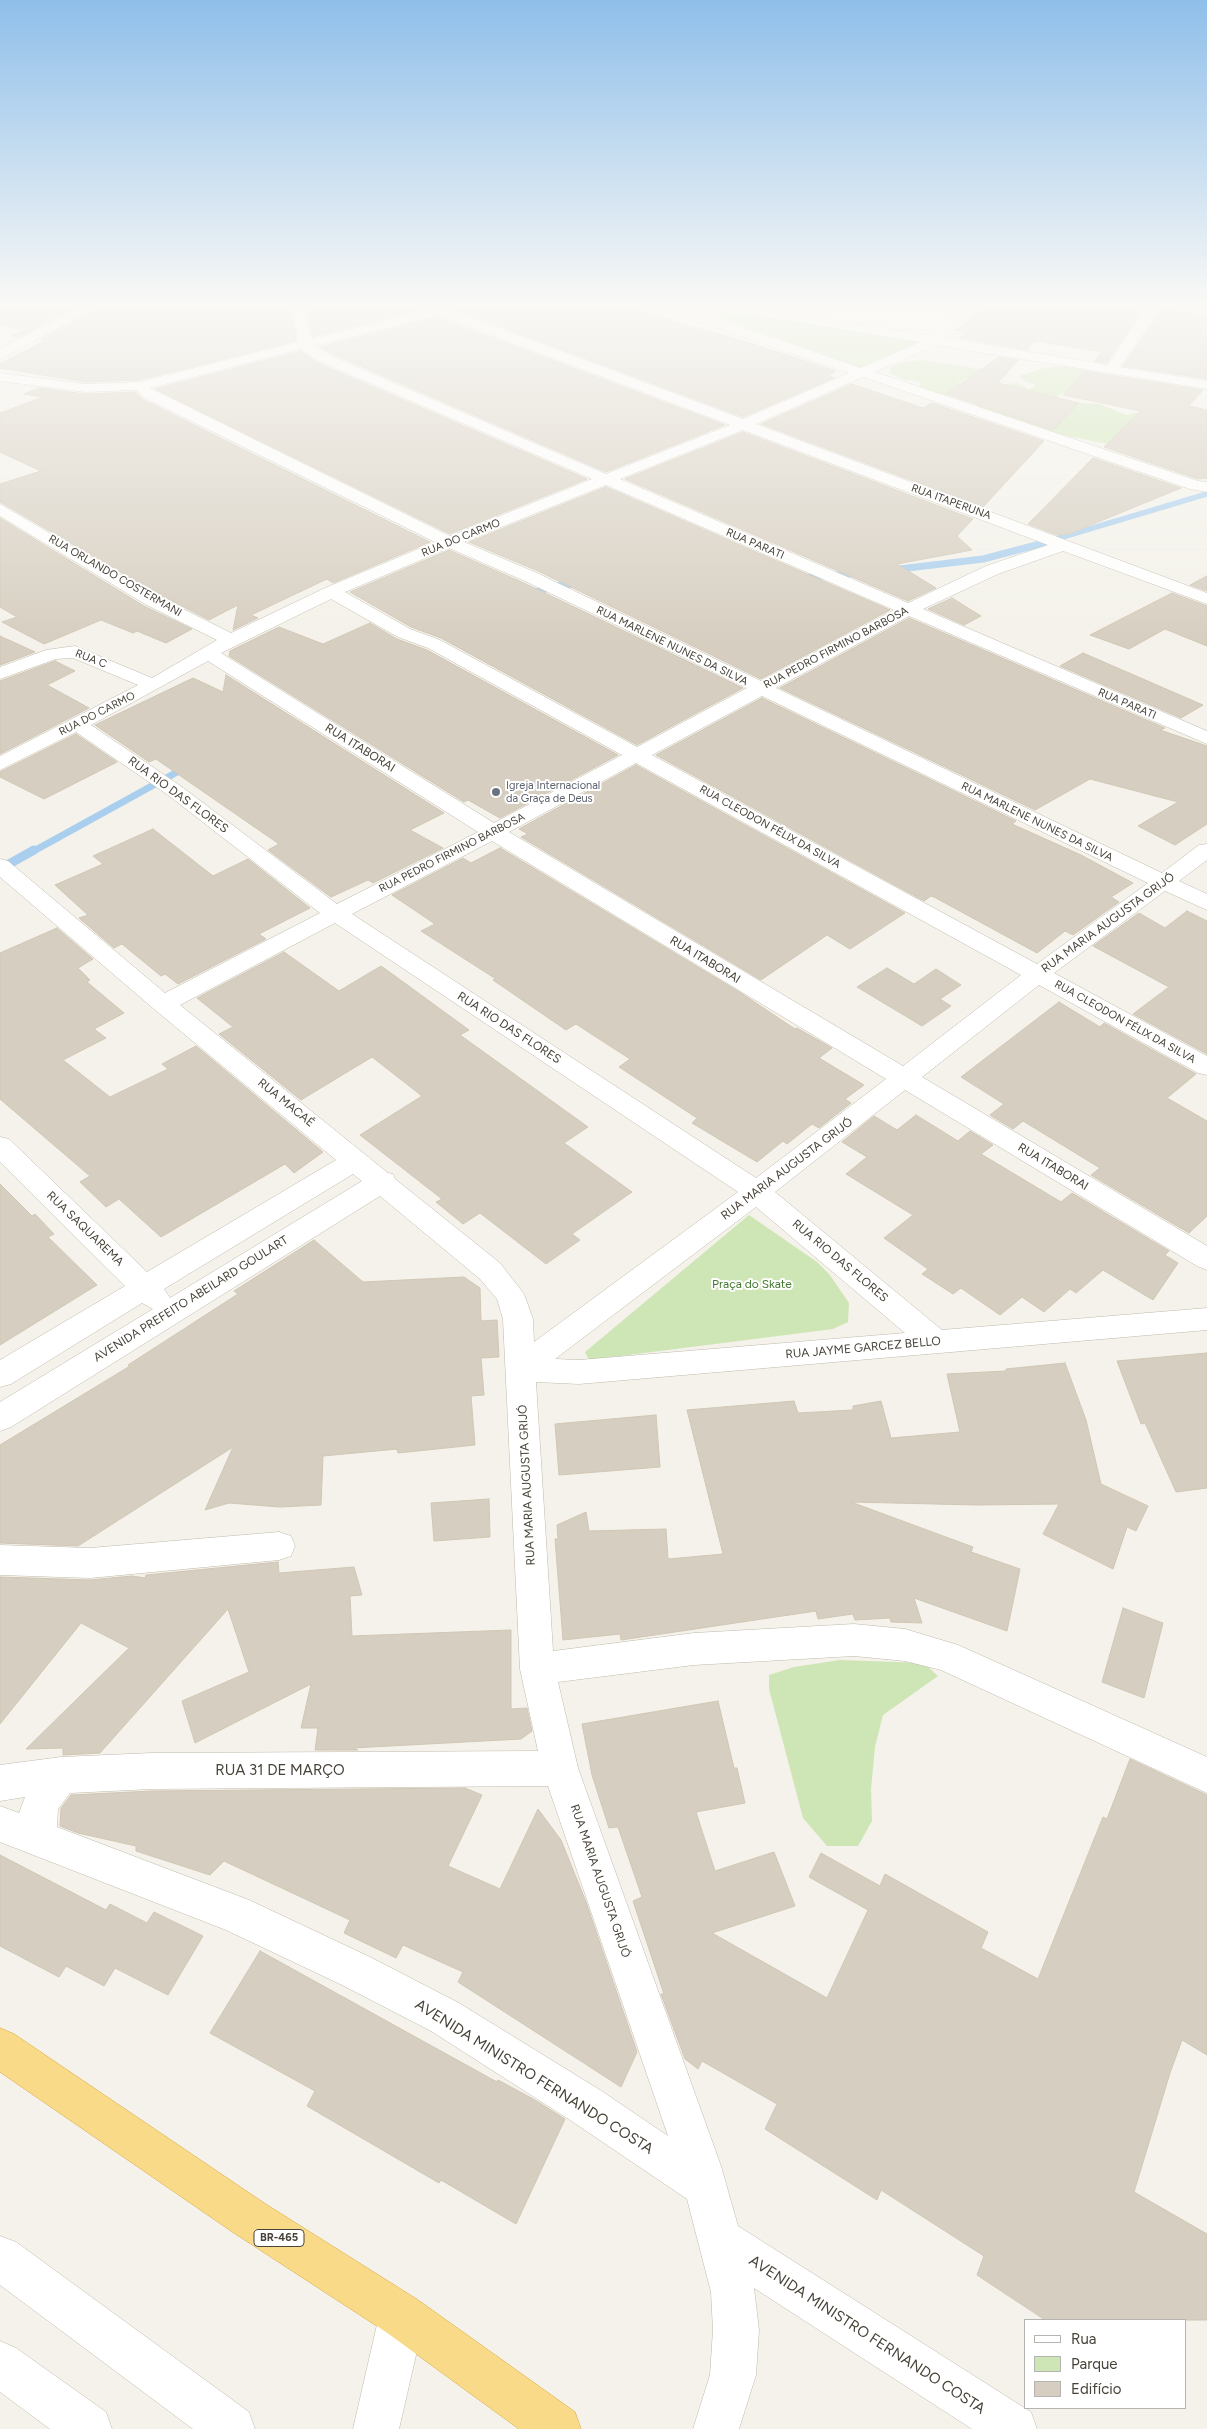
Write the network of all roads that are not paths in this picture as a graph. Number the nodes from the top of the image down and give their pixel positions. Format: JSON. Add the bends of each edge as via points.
{"nodes":[{"id":1,"x":198,"y":419,"type":"edge"},
{"id":2,"x":467,"y":419,"type":"edge"},
{"id":3,"x":727,"y":419,"type":"edge"},
{"id":4,"x":755,"y":419,"type":"edge"},
{"id":5,"x":1001,"y":419,"type":"edge"},
{"id":6,"x":742,"y":425,"type":"junction"},
{"id":7,"x":606,"y":479,"type":"junction"},
{"id":8,"x":1203,"y":488,"type":"edge"},
{"id":9,"x":0,"y":508,"type":"edge"},
{"id":10,"x":450,"y":542,"type":"junction"},
{"id":11,"x":1060,"y":543,"type":"junction"},
{"id":12,"x":331,"y":592,"type":"junction"},
{"id":13,"x":1207,"y":599,"type":"edge"},
{"id":14,"x":907,"y":610,"type":"junction"},
{"id":15,"x":231,"y":640,"type":"junction"},
{"id":16,"x":208,"y":653,"type":"junction"},
{"id":17,"x":0,"y":673,"type":"edge"},
{"id":18,"x":153,"y":684,"type":"junction"},
{"id":19,"x":759,"y":689,"type":"junction"},
{"id":20,"x":77,"y":724,"type":"junction"},
{"id":21,"x":1207,"y":738,"type":"edge"},
{"id":22,"x":638,"y":755,"type":"junction"},
{"id":23,"x":0,"y":764,"type":"edge"},
{"id":24,"x":493,"y":832,"type":"junction"},
{"id":25,"x":1207,"y":850,"type":"edge"},
{"id":26,"x":0,"y":866,"type":"edge"},
{"id":27,"x":1164,"y":882,"type":"junction"},
{"id":28,"x":1207,"y":903,"type":"edge"},
{"id":29,"x":335,"y":913,"type":"junction"},
{"id":30,"x":1038,"y":974,"type":"junction"},
{"id":31,"x":163,"y":1004,"type":"junction"},
{"id":32,"x":1207,"y":1067,"type":"edge"},
{"id":33,"x":905,"y":1079,"type":"junction"},
{"id":34,"x":0,"y":1146,"type":"edge"},
{"id":35,"x":356,"y":1160,"type":"junction"},
{"id":36,"x":383,"y":1181,"type":"junction"},
{"id":37,"x":757,"y":1192,"type":"junction"},
{"id":38,"x":1207,"y":1259,"type":"edge"},
{"id":39,"x":144,"y":1288,"type":"junction"},
{"id":40,"x":170,"y":1313,"type":"junction"},
{"id":41,"x":1207,"y":1320,"type":"edge"},
{"id":42,"x":935,"y":1341,"type":"junction"},
{"id":43,"x":520,"y":1369,"type":"junction"},
{"id":44,"x":0,"y":1375,"type":"edge"},
{"id":45,"x":0,"y":1418,"type":"edge"},
{"id":46,"x":279,"y":1546,"type":"dead end"},
{"id":47,"x":0,"y":1560,"type":"edge"},
{"id":48,"x":537,"y":1669,"type":"junction"},
{"id":49,"x":560,"y":1768,"type":"junction"},
{"id":50,"x":61,"y":1775,"type":"junction"},
{"id":51,"x":1207,"y":1775,"type":"edge"},
{"id":52,"x":0,"y":1783,"type":"edge"},
{"id":53,"x":0,"y":1824,"type":"edge"},
{"id":54,"x":38,"y":1839,"type":"junction"},
{"id":55,"x":0,"y":2048,"type":"edge"},
{"id":56,"x":705,"y":2186,"type":"junction"},
{"id":57,"x":719,"y":2240,"type":"junction"},
{"id":58,"x":0,"y":2258,"type":"edge"},
{"id":59,"x":402,"y":2316,"type":"junction"},
{"id":60,"x":0,"y":2364,"type":"edge"},
{"id":61,"x":89,"y":2429,"type":"edge"},
{"id":62,"x":232,"y":2429,"type":"edge"},
{"id":63,"x":376,"y":2429,"type":"edge"},
{"id":64,"x":558,"y":2429,"type":"edge"},
{"id":65,"x":716,"y":2429,"type":"edge"},
{"id":66,"x":1014,"y":2429,"type":"edge"}],
"edges":[{"from":1,"to":10,"type":"street","name":"RUA MARLENE NUNES DA SILVA"},
{"from":2,"to":7,"type":"street","name":"RUA PARATI"},
{"from":3,"to":6,"type":"street","name":"RUA ITAPERUNA"},
{"from":4,"to":6,"type":"street","name":"RUA DO CARMO"},
{"from":5,"to":8,"type":"street"},
{"from":6,"to":7,"type":"street","name":"RUA DO CARMO"},
{"from":6,"to":11,"type":"street","name":"RUA ITAPERUNA"},
{"from":7,"to":10,"type":"street","name":"RUA DO CARMO"},
{"from":7,"to":14,"type":"street","name":"RUA PARATI"},
{"from":9,"to":15,"type":"street","name":"RUA ORLANDO COSTERMANI","via":[[150,600]]},
{"from":10,"to":12,"type":"street","name":"RUA DO CARMO"},
{"from":10,"to":19,"type":"street","name":"RUA MARLENE NUNES DA SILVA","via":[[531,577]]},
{"from":11,"to":13,"type":"street","name":"RUA ITAPERUNA"},
{"from":11,"to":14,"type":"street","name":"RUA PEDRO FIRMINO BARBOSA","via":[[992,570]]},
{"from":12,"to":15,"type":"street","name":"RUA DO CARMO"},
{"from":12,"to":22,"type":"street","name":"RUA CLEODON FÉLIX DA SILVA"},
{"from":14,"to":19,"type":"street","name":"RUA PEDRO FIRMINO BARBOSA"},
{"from":14,"to":21,"type":"street","name":"RUA PARATI"},
{"from":15,"to":16,"type":"street","name":"RUA DO CARMO"},
{"from":16,"to":18,"type":"street","name":"RUA DO CARMO"},
{"from":16,"to":24,"type":"street","name":"RUA ITABORAI"},
{"from":17,"to":18,"type":"street","name":"RUA C","via":[[53,654],[75,652]]},
{"from":18,"to":20,"type":"street","name":"RUA DO CARMO"},
{"from":19,"to":22,"type":"street","name":"RUA PEDRO FIRMINO BARBOSA"},
{"from":19,"to":27,"type":"street","name":"RUA MARLENE NUNES DA SILVA"},
{"from":20,"to":23,"type":"street","name":"RUA DO CARMO"},
{"from":20,"to":29,"type":"street","name":"RUA RIO DAS FLORES","via":[[144,768]]},
{"from":22,"to":24,"type":"street","name":"RUA PEDRO FIRMINO BARBOSA"},
{"from":22,"to":30,"type":"street","name":"RUA CLEODON FÉLIX DA SILVA"},
{"from":24,"to":29,"type":"street","name":"RUA PEDRO FIRMINO BARBOSA"},
{"from":24,"to":33,"type":"street","name":"RUA ITABORAI"},
{"from":25,"to":27,"type":"street","name":"RUA MARIA AUGUSTA GRIJÓ"},
{"from":26,"to":31,"type":"street","name":"RUA MACAÉ"},
{"from":27,"to":28,"type":"street","name":"RUA MARLENE NUNES DA SILVA"},
{"from":27,"to":30,"type":"street","name":"RUA MARIA AUGUSTA GRIJÓ"},
{"from":29,"to":31,"type":"street","name":"RUA PEDRO FIRMINO BARBOSA"},
{"from":29,"to":37,"type":"street","name":"RUA RIO DAS FLORES"},
{"from":30,"to":32,"type":"street","name":"RUA CLEODON FÉLIX DA SILVA"},
{"from":30,"to":33,"type":"street","name":"RUA MARIA AUGUSTA GRIJÓ"},
{"from":31,"to":35,"type":"street","name":"RUA MACAÉ"},
{"from":33,"to":37,"type":"street","name":"RUA MARIA AUGUSTA GRIJÓ"},
{"from":33,"to":38,"type":"street","name":"RUA ITABORAI"},
{"from":34,"to":39,"type":"street","name":"RUA SAQUAREMA"},
{"from":35,"to":36,"type":"street","name":"RUA MACAÉ"},
{"from":35,"to":39,"type":"street"},
{"from":36,"to":40,"type":"street","name":"AVENIDA PREFEITO ABEILARD GOULART"},
{"from":36,"to":43,"type":"street","name":"RUA MACAÉ","via":[[490,1271],[510,1294],[518,1319]]},
{"from":37,"to":42,"type":"street","name":"RUA RIO DAS FLORES"},
{"from":37,"to":43,"type":"street","name":"RUA MARIA AUGUSTA GRIJÓ"},
{"from":39,"to":40,"type":"street","name":"RUA SAQUAREMA"},
{"from":39,"to":44,"type":"street"},
{"from":40,"to":45,"type":"street","name":"AVENIDA PREFEITO ABEILARD GOULART"},
{"from":41,"to":42,"type":"street","name":"RUA JAYME GARCEZ BELLO"},
{"from":42,"to":43,"type":"street","name":"RUA JAYME GARCEZ BELLO","via":[[579,1372]]},
{"from":43,"to":48,"type":"street","name":"RUA MARIA AUGUSTA GRIJÓ"},
{"from":46,"to":47,"type":"street","via":[[90,1563]]},
{"from":48,"to":49,"type":"street","name":"RUA MARIA AUGUSTA GRIJÓ"},
{"from":48,"to":51,"type":"street","via":[[694,1649],[854,1640],[906,1645],[946,1656]]},
{"from":49,"to":50,"type":"street","name":"RUA 31 DE MARÇO","via":[[152,1771]]},
{"from":49,"to":56,"type":"street","name":"RUA MARIA AUGUSTA GRIJÓ"},
{"from":50,"to":52,"type":"street","name":"RUA 31 DE MARÇO"},
{"from":50,"to":54,"type":"street","via":[[43,1799],[38,1814]]},
{"from":53,"to":54,"type":"street","name":"AVENIDA MINISTRO FERNANDO COSTA"},
{"from":54,"to":56,"type":"street","name":"AVENIDA MINISTRO FERNANDO COSTA","via":[[235,1914],[356,1971],[436,2013],[585,2105]]},
{"from":55,"to":59,"type":"highway","number":"BR-465","via":[[249,2218]]},
{"from":56,"to":57,"type":"street","name":"RUA MARIA AUGUSTA GRIJÓ"},
{"from":57,"to":65,"type":"street","name":"RUA MARIA AUGUSTA GRIJÓ","via":[[733,2292],[736,2330],[733,2375]]},
{"from":57,"to":66,"type":"street","name":"AVENIDA MINISTRO FERNANDO COSTA"},
{"from":58,"to":62,"type":"street"},
{"from":59,"to":63,"type":"street"},
{"from":59,"to":64,"type":"highway","number":"BR-465"},
{"from":60,"to":61,"type":"street"}]}
